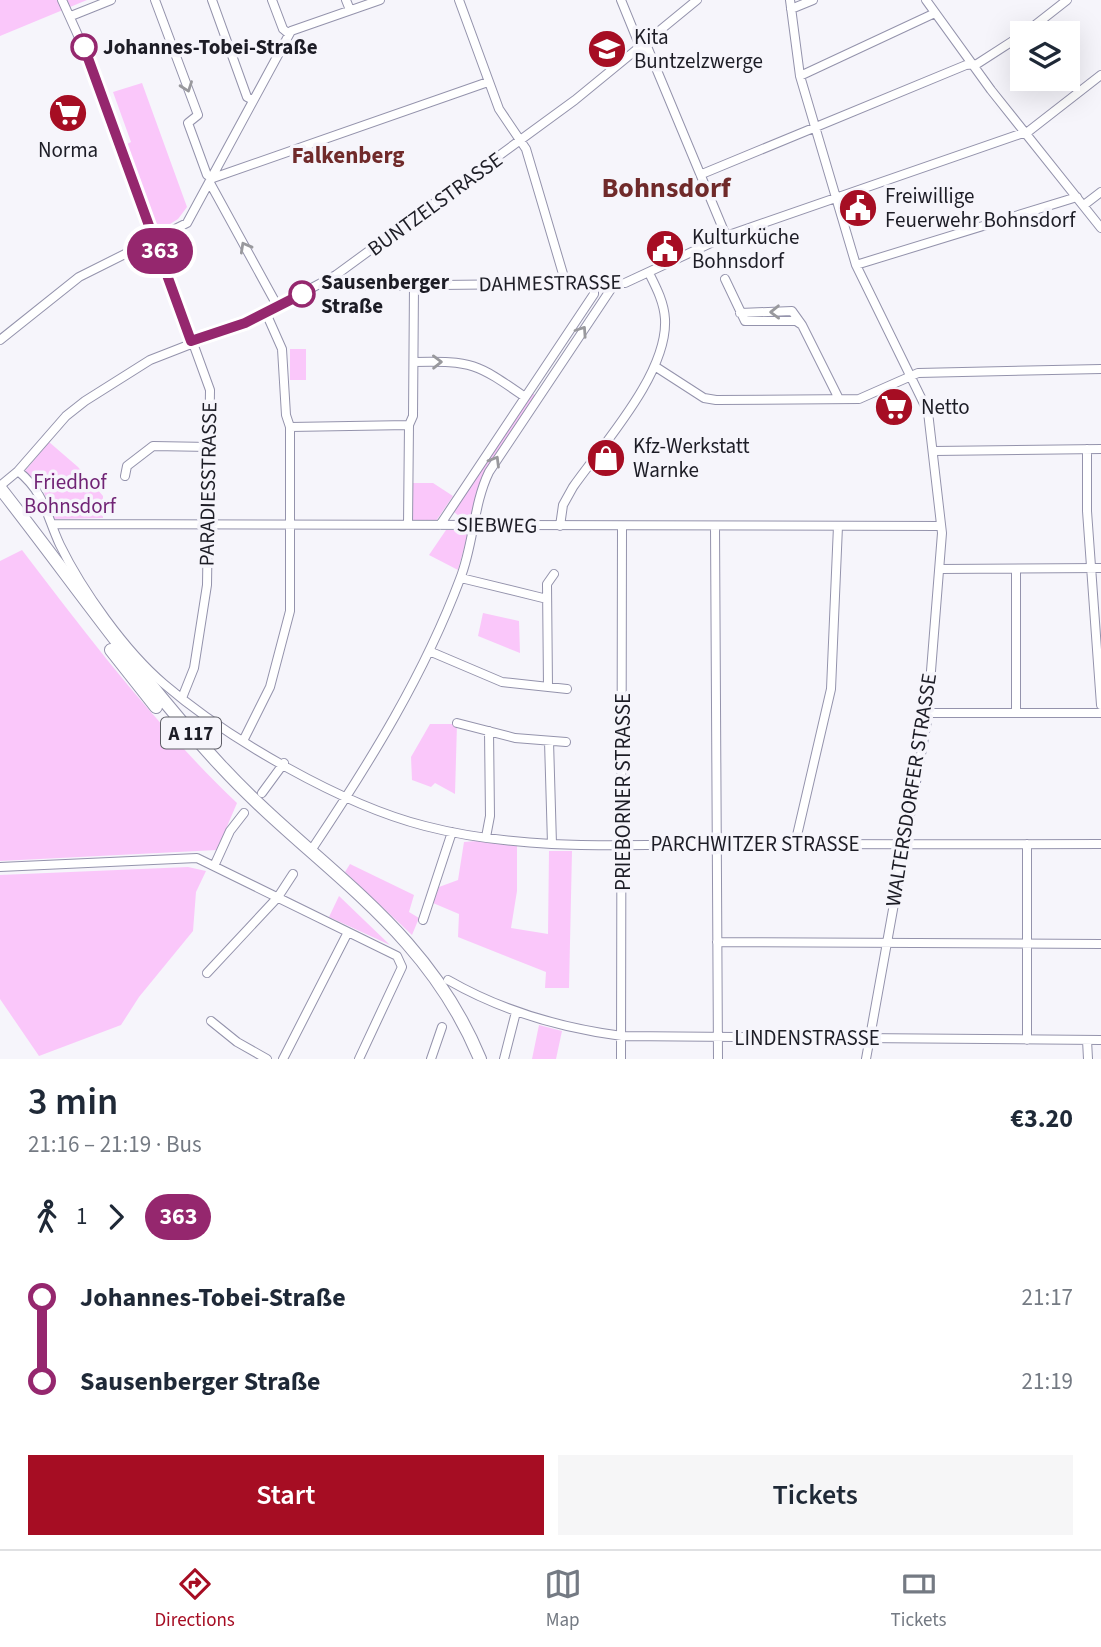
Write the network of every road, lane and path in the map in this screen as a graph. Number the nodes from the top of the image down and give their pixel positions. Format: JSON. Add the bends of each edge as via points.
{"nodes":[{"id":1,"x":62,"y":0,"type":"edge"},
{"id":2,"x":111,"y":0,"type":"edge"},
{"id":3,"x":155,"y":0,"type":"edge"},
{"id":4,"x":212,"y":0,"type":"edge"},
{"id":5,"x":272,"y":0,"type":"edge"},
{"id":6,"x":346,"y":0,"type":"edge"},
{"id":7,"x":380,"y":0,"type":"edge"},
{"id":8,"x":459,"y":0,"type":"edge"},
{"id":9,"x":621,"y":0,"type":"edge"},
{"id":10,"x":697,"y":0,"type":"edge"},
{"id":11,"x":813,"y":0,"type":"edge"},
{"id":12,"x":926,"y":0,"type":"edge"},
{"id":13,"x":1067,"y":0,"type":"edge"},
{"id":14,"x":790,"y":4,"type":"edge"},
{"id":15,"x":350,"y":10,"type":"junction"},
{"id":16,"x":70,"y":13,"type":"junction"},
{"id":17,"x":935,"y":13,"type":"junction"},
{"id":18,"x":1040,"y":21,"type":"edge"},
{"id":19,"x":290,"y":33,"type":"junction"},
{"id":20,"x":1010,"y":42,"type":"edge"},
{"id":21,"x":644,"y":46,"type":"junction"},
{"id":22,"x":972,"y":65,"type":"junction"},
{"id":23,"x":1101,"y":75,"type":"edge"},
{"id":24,"x":800,"y":76,"type":"junction"},
{"id":25,"x":488,"y":82,"type":"junction"},
{"id":26,"x":253,"y":100,"type":"junction"},
{"id":27,"x":815,"y":128,"type":"junction"},
{"id":28,"x":1025,"y":133,"type":"junction"},
{"id":29,"x":521,"y":141,"type":"junction"},
{"id":30,"x":702,"y":174,"type":"junction"},
{"id":31,"x":211,"y":181,"type":"junction"},
{"id":32,"x":1101,"y":192,"type":"edge"},
{"id":33,"x":1077,"y":197,"type":"junction"},
{"id":34,"x":836,"y":198,"type":"junction"},
{"id":35,"x":1084,"y":205,"type":"junction"},
{"id":36,"x":1101,"y":228,"type":"edge"},
{"id":37,"x":726,"y":236,"type":"junction"},
{"id":38,"x":156,"y":240,"type":"junction"},
{"id":39,"x":856,"y":265,"type":"junction"},
{"id":40,"x":649,"y":273,"type":"junction"},
{"id":41,"x":333,"y":277,"type":"junction"},
{"id":42,"x":725,"y":279,"type":"dead end"},
{"id":43,"x":566,"y":284,"type":"junction"},
{"id":44,"x":594,"y":284,"type":"junction"},
{"id":45,"x":611,"y":284,"type":"junction"},
{"id":46,"x":414,"y":285,"type":"junction"},
{"id":47,"x":278,"y":307,"type":"junction"},
{"id":48,"x":266,"y":313,"type":"junction"},
{"id":49,"x":0,"y":340,"type":"edge"},
{"id":50,"x":191,"y":341,"type":"junction"},
{"id":51,"x":414,"y":362,"type":"junction"},
{"id":52,"x":656,"y":367,"type":"junction"},
{"id":53,"x":1101,"y":369,"type":"edge"},
{"id":54,"x":911,"y":376,"type":"junction"},
{"id":55,"x":525,"y":397,"type":"junction"},
{"id":56,"x":839,"y":399,"type":"junction"},
{"id":57,"x":408,"y":425,"type":"junction"},
{"id":58,"x":290,"y":427,"type":"junction"},
{"id":59,"x":210,"y":447,"type":"junction"},
{"id":60,"x":1087,"y":449,"type":"junction"},
{"id":61,"x":1101,"y":449,"type":"edge"},
{"id":62,"x":934,"y":451,"type":"junction"},
{"id":63,"x":18,"y":471,"type":"junction"},
{"id":64,"x":125,"y":476,"type":"dead end"},
{"id":65,"x":2,"y":495,"type":"edge"},
{"id":66,"x":52,"y":524,"type":"junction"},
{"id":67,"x":208,"y":525,"type":"junction"},
{"id":68,"x":290,"y":525,"type":"junction"},
{"id":69,"x":408,"y":525,"type":"junction"},
{"id":70,"x":440,"y":525,"type":"junction"},
{"id":71,"x":475,"y":525,"type":"junction"},
{"id":72,"x":560,"y":526,"type":"junction"},
{"id":73,"x":622,"y":526,"type":"junction"},
{"id":74,"x":715,"y":526,"type":"junction"},
{"id":75,"x":838,"y":526,"type":"junction"},
{"id":76,"x":942,"y":526,"type":"junction"},
{"id":77,"x":1091,"y":568,"type":"junction"},
{"id":78,"x":1101,"y":568,"type":"edge"},
{"id":79,"x":940,"y":569,"type":"junction"},
{"id":80,"x":1016,"y":569,"type":"junction"},
{"id":81,"x":554,"y":574,"type":"dead end"},
{"id":82,"x":461,"y":578,"type":"junction"},
{"id":83,"x":547,"y":599,"type":"junction"},
{"id":84,"x":429,"y":651,"type":"junction"},
{"id":85,"x":548,"y":687,"type":"junction"},
{"id":86,"x":567,"y":689,"type":"dead end"},
{"id":87,"x":182,"y":698,"type":"junction"},
{"id":88,"x":1101,"y":705,"type":"edge"},
{"id":89,"x":1016,"y":712,"type":"junction"},
{"id":90,"x":928,"y":713,"type":"junction"},
{"id":91,"x":1101,"y":713,"type":"edge"},
{"id":92,"x":457,"y":723,"type":"dead end"},
{"id":93,"x":489,"y":731,"type":"junction"},
{"id":94,"x":244,"y":739,"type":"junction"},
{"id":95,"x":549,"y":741,"type":"junction"},
{"id":96,"x":566,"y":742,"type":"dead end"},
{"id":97,"x":284,"y":763,"type":"junction"},
{"id":98,"x":262,"y":793,"type":"dead end"},
{"id":99,"x":347,"y":796,"type":"junction"},
{"id":100,"x":244,"y":813,"type":"dead end"},
{"id":101,"x":452,"y":832,"type":"junction"},
{"id":102,"x":486,"y":837,"type":"junction"},
{"id":103,"x":552,"y":844,"type":"junction"},
{"id":104,"x":716,"y":844,"type":"junction"},
{"id":105,"x":795,"y":844,"type":"junction"},
{"id":106,"x":904,"y":844,"type":"junction"},
{"id":107,"x":1027,"y":844,"type":"junction"},
{"id":108,"x":1101,"y":844,"type":"edge"},
{"id":109,"x":623,"y":845,"type":"junction"},
{"id":110,"x":314,"y":846,"type":"dead end"},
{"id":111,"x":215,"y":864,"type":"junction"},
{"id":112,"x":0,"y":867,"type":"edge"},
{"id":113,"x":293,"y":874,"type":"dead end"},
{"id":114,"x":278,"y":897,"type":"junction"},
{"id":115,"x":423,"y":920,"type":"dead end"},
{"id":116,"x":348,"y":932,"type":"junction"},
{"id":117,"x":717,"y":942,"type":"junction"},
{"id":118,"x":886,"y":943,"type":"junction"},
{"id":119,"x":1028,"y":944,"type":"junction"},
{"id":120,"x":1101,"y":944,"type":"edge"},
{"id":121,"x":206,"y":973,"type":"dead end"},
{"id":122,"x":449,"y":980,"type":"dead end"},
{"id":123,"x":516,"y":1012,"type":"junction"},
{"id":124,"x":211,"y":1021,"type":"dead end"},
{"id":125,"x":442,"y":1027,"type":"dead end"},
{"id":126,"x":622,"y":1036,"type":"junction"},
{"id":127,"x":718,"y":1038,"type":"junction"},
{"id":128,"x":870,"y":1039,"type":"junction"},
{"id":129,"x":1027,"y":1040,"type":"junction"},
{"id":130,"x":1087,"y":1040,"type":"junction"},
{"id":131,"x":1101,"y":1040,"type":"edge"},
{"id":132,"x":267,"y":1059,"type":"edge"},
{"id":133,"x":283,"y":1059,"type":"edge"},
{"id":134,"x":359,"y":1059,"type":"edge"},
{"id":135,"x":431,"y":1059,"type":"edge"},
{"id":136,"x":472,"y":1059,"type":"edge"},
{"id":137,"x":480,"y":1059,"type":"edge"},
{"id":138,"x":504,"y":1059,"type":"edge"},
{"id":139,"x":621,"y":1059,"type":"edge"},
{"id":140,"x":718,"y":1059,"type":"edge"},
{"id":141,"x":866,"y":1059,"type":"edge"},
{"id":142,"x":1088,"y":1059,"type":"edge"}],
"edges":[{"from":1,"to":16,"type":"street","name":"PARADIESSTRASSE"},
{"from":2,"to":16,"type":"street"},
{"from":3,"to":31,"type":"street","one_way":true,"via":[[198,115],[188,123]]},
{"from":4,"to":26,"type":"street","via":[[247,97]]},
{"from":5,"to":19,"type":"street","via":[[283,29]]},
{"from":6,"to":15,"type":"street"},
{"from":7,"to":15,"type":"street"},
{"from":8,"to":25,"type":"street"},
{"from":9,"to":21,"type":"street"},
{"from":10,"to":21,"type":"street","name":"BUNTZELSTRASSE"},
{"from":11,"to":14,"type":"street"},
{"from":12,"to":17,"type":"street"},
{"from":13,"to":18,"type":"street"},
{"from":14,"to":24,"type":"street","name":"WALTERSDORFER STRASSE"},
{"from":15,"to":19,"type":"street"},
{"from":16,"to":38,"type":"street","name":"PARADIESSTRASSE"},
{"from":17,"to":22,"type":"street"},
{"from":17,"to":24,"type":"street"},
{"from":19,"to":26,"type":"street"},
{"from":20,"to":22,"type":"street"},
{"from":21,"to":29,"type":"street","name":"BUNTZELSTRASSE"},
{"from":21,"to":30,"type":"street"},
{"from":22,"to":27,"type":"street"},
{"from":22,"to":28,"type":"street"},
{"from":23,"to":28,"type":"street","name":"DAHMESTRASSE"},
{"from":24,"to":27,"type":"street","name":"WALTERSDORFER STRASSE"},
{"from":25,"to":29,"type":"street","via":[[499,109]]},
{"from":25,"to":31,"type":"street"},
{"from":26,"to":31,"type":"street"},
{"from":27,"to":30,"type":"street"},
{"from":27,"to":34,"type":"street","name":"WALTERSDORFER STRASSE"},
{"from":28,"to":33,"type":"street"},
{"from":28,"to":34,"type":"street","name":"DAHMESTRASSE"},
{"from":29,"to":41,"type":"street","name":"BUNTZELSTRASSE"},
{"from":29,"to":43,"type":"street"},
{"from":30,"to":37,"type":"street"},
{"from":31,"to":38,"type":"street","via":[[183,228]]},
{"from":47,"to":31,"type":"street","one_way":true},
{"from":32,"to":35,"type":"street"},
{"from":33,"to":35,"type":"street"},
{"from":33,"to":39,"type":"street"},
{"from":34,"to":37,"type":"street","name":"DAHMESTRASSE"},
{"from":34,"to":39,"type":"street","name":"WALTERSDORFER STRASSE"},
{"from":35,"to":36,"type":"street"},
{"from":37,"to":40,"type":"street","name":"DAHMESTRASSE"},
{"from":38,"to":49,"type":"street","via":[[79,276]]},
{"from":38,"to":50,"type":"street","name":"PARADIESSTRASSE"},
{"from":39,"to":54,"type":"street","name":"WALTERSDORFER STRASSE"},
{"from":40,"to":45,"type":"street","name":"DAHMESTRASSE"},
{"from":40,"to":52,"type":"street","via":[[665,318]]},
{"from":41,"to":46,"type":"street","name":"DAHMESTRASSE","via":[[345,286]]},
{"from":41,"to":47,"type":"street","name":"BUNTZELSTRASSE"},
{"from":42,"to":56,"type":"street","via":[[749,322],[803,325]]},
{"from":43,"to":44,"type":"street","name":"DAHMESTRASSE"},
{"from":43,"to":46,"type":"street","name":"DAHMESTRASSE"},
{"from":44,"to":45,"type":"street","name":"DAHMESTRASSE"},
{"from":44,"to":55,"type":"street","via":[[594,294]]},
{"from":71,"to":45,"type":"street","one_way":true,"via":[[481,489],[494,461]]},
{"from":46,"to":51,"type":"street"},
{"from":47,"to":48,"type":"street","name":"BUNTZELSTRASSE"},
{"from":48,"to":50,"type":"street","name":"BUNTZELSTRASSE"},
{"from":48,"to":58,"type":"street","via":[[282,349]]},
{"from":50,"to":59,"type":"street","name":"PARADIESSTRASSE","via":[[210,390]]},
{"from":50,"to":63,"type":"street","name":"BUNTZELSTRASSE","via":[[130,371],[85,401]]},
{"from":51,"to":55,"type":"street","one_way":true,"via":[[479,366]]},
{"from":51,"to":57,"type":"street","via":[[413,416]]},
{"from":52,"to":56,"type":"street","via":[[711,400]]},
{"from":52,"to":72,"type":"street","via":[[573,488],[561,512]]},
{"from":53,"to":54,"type":"street"},
{"from":54,"to":56,"type":"street","via":[[869,397]]},
{"from":54,"to":62,"type":"street","name":"WALTERSDORFER STRASSE","via":[[928,412]]},
{"from":55,"to":70,"type":"street"},
{"from":57,"to":58,"type":"street"},
{"from":57,"to":69,"type":"street"},
{"from":58,"to":68,"type":"street"},
{"from":59,"to":64,"type":"street","via":[[153,446],[127,466]]},
{"from":59,"to":67,"type":"street","name":"PARADIESSTRASSE"},
{"from":60,"to":61,"type":"street"},
{"from":60,"to":62,"type":"street"},
{"from":60,"to":77,"type":"street"},
{"from":62,"to":76,"type":"street","name":"WALTERSDORFER STRASSE"},
{"from":63,"to":65,"type":"street","name":"BUNTZELSTRASSE"},
{"from":63,"to":66,"type":"street","name":"PARCHWITZER STRASSE","via":[[39,490]]},
{"from":65,"to":136,"type":"highway","number":"A 117","via":[[121,664],[188,744],[406,950],[432,984]]},
{"from":65,"to":137,"type":"highway","number":"A 117","via":[[162,702],[247,794],[376,908],[415,949],[455,1007]]},
{"from":66,"to":67,"type":"street","name":"SIEBWEG"},
{"from":66,"to":87,"type":"street","name":"PARCHWITZER STRASSE","via":[[73,568],[118,632],[155,676]]},
{"from":67,"to":68,"type":"street","name":"SIEBWEG"},
{"from":67,"to":87,"type":"street","name":"PARADIESSTRASSE","via":[[202,628]]},
{"from":68,"to":69,"type":"street","name":"SIEBWEG"},
{"from":68,"to":94,"type":"street","via":[[290,611],[281,654]]},
{"from":69,"to":70,"type":"street","name":"SIEBWEG"},
{"from":70,"to":71,"type":"street","name":"SIEBWEG"},
{"from":71,"to":72,"type":"street","name":"SIEBWEG"},
{"from":71,"to":82,"type":"street"},
{"from":72,"to":73,"type":"street","name":"SIEBWEG"},
{"from":73,"to":74,"type":"street","name":"SIEBWEG"},
{"from":73,"to":109,"type":"street","name":"PRIEBORNER STRASSE"},
{"from":74,"to":75,"type":"street","name":"SIEBWEG"},
{"from":74,"to":104,"type":"street"},
{"from":75,"to":76,"type":"street","name":"SIEBWEG"},
{"from":75,"to":105,"type":"street","via":[[830,694]]},
{"from":76,"to":79,"type":"street","name":"WALTERSDORFER STRASSE"},
{"from":77,"to":78,"type":"street"},
{"from":77,"to":80,"type":"street"},
{"from":77,"to":88,"type":"street"},
{"from":79,"to":80,"type":"street"},
{"from":79,"to":90,"type":"street","name":"WALTERSDORFER STRASSE"},
{"from":80,"to":89,"type":"street"},
{"from":81,"to":83,"type":"street","via":[[547,584]]},
{"from":82,"to":83,"type":"street"},
{"from":82,"to":84,"type":"street"},
{"from":83,"to":85,"type":"street"},
{"from":84,"to":85,"type":"street","via":[[481,676],[520,686]]},
{"from":84,"to":99,"type":"street"},
{"from":85,"to":86,"type":"street"},
{"from":87,"to":94,"type":"street","name":"PARCHWITZER STRASSE"},
{"from":89,"to":90,"type":"street"},
{"from":89,"to":91,"type":"street"},
{"from":90,"to":106,"type":"street","name":"WALTERSDORFER STRASSE"},
{"from":92,"to":93,"type":"street"},
{"from":93,"to":95,"type":"street"},
{"from":93,"to":102,"type":"street"},
{"from":94,"to":97,"type":"street","name":"PARCHWITZER STRASSE"},
{"from":95,"to":96,"type":"street"},
{"from":95,"to":103,"type":"street"},
{"from":97,"to":98,"type":"street"},
{"from":97,"to":99,"type":"street","name":"PARCHWITZER STRASSE"},
{"from":99,"to":101,"type":"street","name":"PARCHWITZER STRASSE"},
{"from":99,"to":110,"type":"street"},
{"from":100,"to":111,"type":"street"},
{"from":101,"to":102,"type":"street","name":"PARCHWITZER STRASSE"},
{"from":101,"to":115,"type":"street"},
{"from":102,"to":103,"type":"street","name":"PARCHWITZER STRASSE"},
{"from":103,"to":109,"type":"street","name":"PARCHWITZER STRASSE"},
{"from":104,"to":105,"type":"street","name":"PARCHWITZER STRASSE"},
{"from":104,"to":109,"type":"street","name":"PARCHWITZER STRASSE"},
{"from":104,"to":117,"type":"street"},
{"from":105,"to":106,"type":"street","name":"PARCHWITZER STRASSE"},
{"from":106,"to":107,"type":"street","name":"PARCHWITZER STRASSE"},
{"from":106,"to":118,"type":"street","name":"WALTERSDORFER STRASSE"},
{"from":107,"to":108,"type":"street","name":"PARCHWITZER STRASSE"},
{"from":107,"to":119,"type":"street"},
{"from":109,"to":126,"type":"street","name":"PRIEBORNER STRASSE"},
{"from":111,"to":112,"type":"street","via":[[197,858],[171,858]]},
{"from":111,"to":114,"type":"street"},
{"from":113,"to":114,"type":"street"},
{"from":114,"to":116,"type":"street"},
{"from":114,"to":121,"type":"street"},
{"from":116,"to":133,"type":"street"},
{"from":116,"to":134,"type":"street","via":[[397,956],[402,967]]},
{"from":117,"to":118,"type":"street"},
{"from":117,"to":127,"type":"street"},
{"from":118,"to":119,"type":"street"},
{"from":118,"to":128,"type":"street","name":"WALTERSDORFER STRASSE"},
{"from":119,"to":120,"type":"street"},
{"from":119,"to":129,"type":"street"},
{"from":122,"to":123,"type":"street","name":"LINDENSTRASSE"},
{"from":123,"to":126,"type":"street","name":"LINDENSTRASSE"},
{"from":123,"to":138,"type":"street"},
{"from":124,"to":132,"type":"street"},
{"from":125,"to":135,"type":"street"},
{"from":126,"to":127,"type":"street","name":"LINDENSTRASSE"},
{"from":126,"to":139,"type":"street","name":"PRIEBORNER STRASSE"},
{"from":127,"to":128,"type":"street","name":"LINDENSTRASSE"},
{"from":127,"to":140,"type":"street"},
{"from":128,"to":129,"type":"street","name":"LINDENSTRASSE"},
{"from":128,"to":141,"type":"street","name":"WALTERSDORFER STRASSE"},
{"from":129,"to":130,"type":"street","name":"LINDENSTRASSE"},
{"from":130,"to":131,"type":"street","name":"LINDENSTRASSE"},
{"from":130,"to":142,"type":"street"}]}
